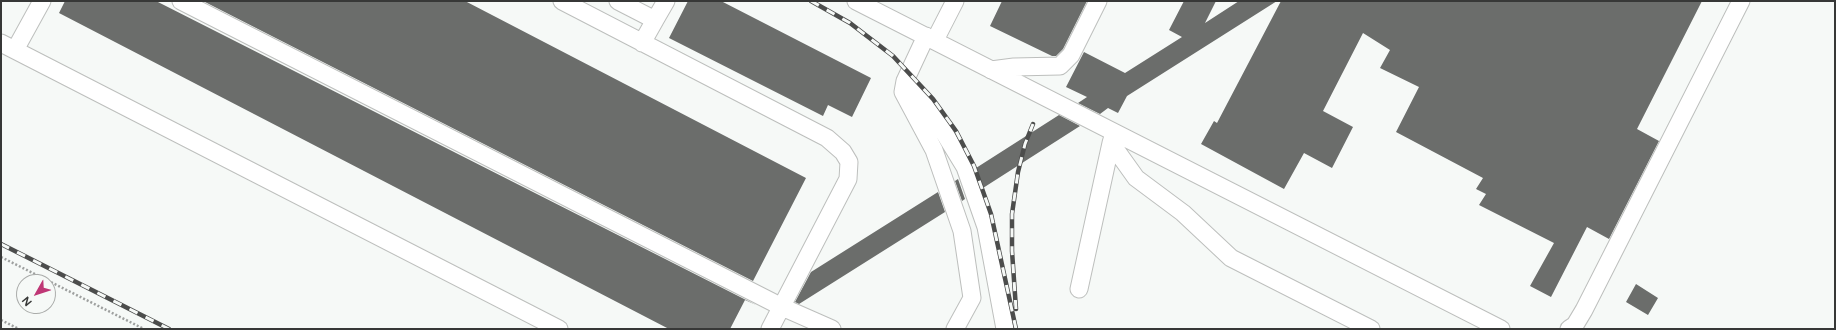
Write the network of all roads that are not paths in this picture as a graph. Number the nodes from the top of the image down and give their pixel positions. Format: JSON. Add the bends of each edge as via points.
{"nodes":[{"id":1,"x":42,"y":1,"type":"edge"},
{"id":2,"x":181,"y":1,"type":"edge"},
{"id":3,"x":562,"y":1,"type":"edge"},
{"id":4,"x":618,"y":1,"type":"edge"},
{"id":5,"x":666,"y":1,"type":"edge"},
{"id":6,"x":856,"y":1,"type":"edge"},
{"id":7,"x":955,"y":1,"type":"edge"},
{"id":8,"x":1098,"y":1,"type":"edge"},
{"id":9,"x":1741,"y":1,"type":"edge"},
{"id":10,"x":655,"y":20,"type":"junction"},
{"id":11,"x":930,"y":38,"type":"junction"},
{"id":12,"x":642,"y":43,"type":"junction"},
{"id":13,"x":8,"y":47,"type":"edge"},
{"id":14,"x":991,"y":70,"type":"junction"},
{"id":15,"x":905,"y":81,"type":"junction"},
{"id":16,"x":1112,"y":138,"type":"junction"},
{"id":17,"x":1078,"y":289,"type":"dead end"},
{"id":18,"x":782,"y":307,"type":"junction"},
{"id":19,"x":559,"y":329,"type":"edge"},
{"id":20,"x":770,"y":329,"type":"edge"},
{"id":21,"x":832,"y":329,"type":"edge"},
{"id":22,"x":955,"y":329,"type":"edge"},
{"id":23,"x":1005,"y":329,"type":"edge"},
{"id":24,"x":1371,"y":329,"type":"edge"},
{"id":25,"x":1501,"y":329,"type":"edge"},
{"id":26,"x":1569,"y":329,"type":"edge"}],
"edges":[{"from":1,"to":13,"type":"street"},
{"from":2,"to":18,"type":"street"},
{"from":3,"to":12,"type":"street"},
{"from":4,"to":10,"type":"street"},
{"from":5,"to":10,"type":"street"},
{"from":6,"to":11,"type":"street"},
{"from":7,"to":11,"type":"street"},
{"from":8,"to":14,"type":"street","via":[[1071,55],[1060,66]]},
{"from":9,"to":26,"type":"street","via":[[1584,310]]},
{"from":10,"to":12,"type":"street"},
{"from":11,"to":14,"type":"street"},
{"from":11,"to":15,"type":"street"},
{"from":12,"to":18,"type":"street","via":[[827,138],[843,152],[849,162],[848,179]]},
{"from":13,"to":19,"type":"street"},
{"from":14,"to":16,"type":"street"},
{"from":15,"to":22,"type":"street","via":[[903,92],[934,150],[962,231],[972,298]]},
{"from":15,"to":23,"type":"street","via":[[932,113],[965,167],[986,227]]},
{"from":16,"to":17,"type":"street"},
{"from":16,"to":24,"type":"street","via":[[1136,178],[1183,212],[1231,258]]},
{"from":16,"to":25,"type":"street"},
{"from":18,"to":20,"type":"street"},
{"from":18,"to":21,"type":"street"}]}
